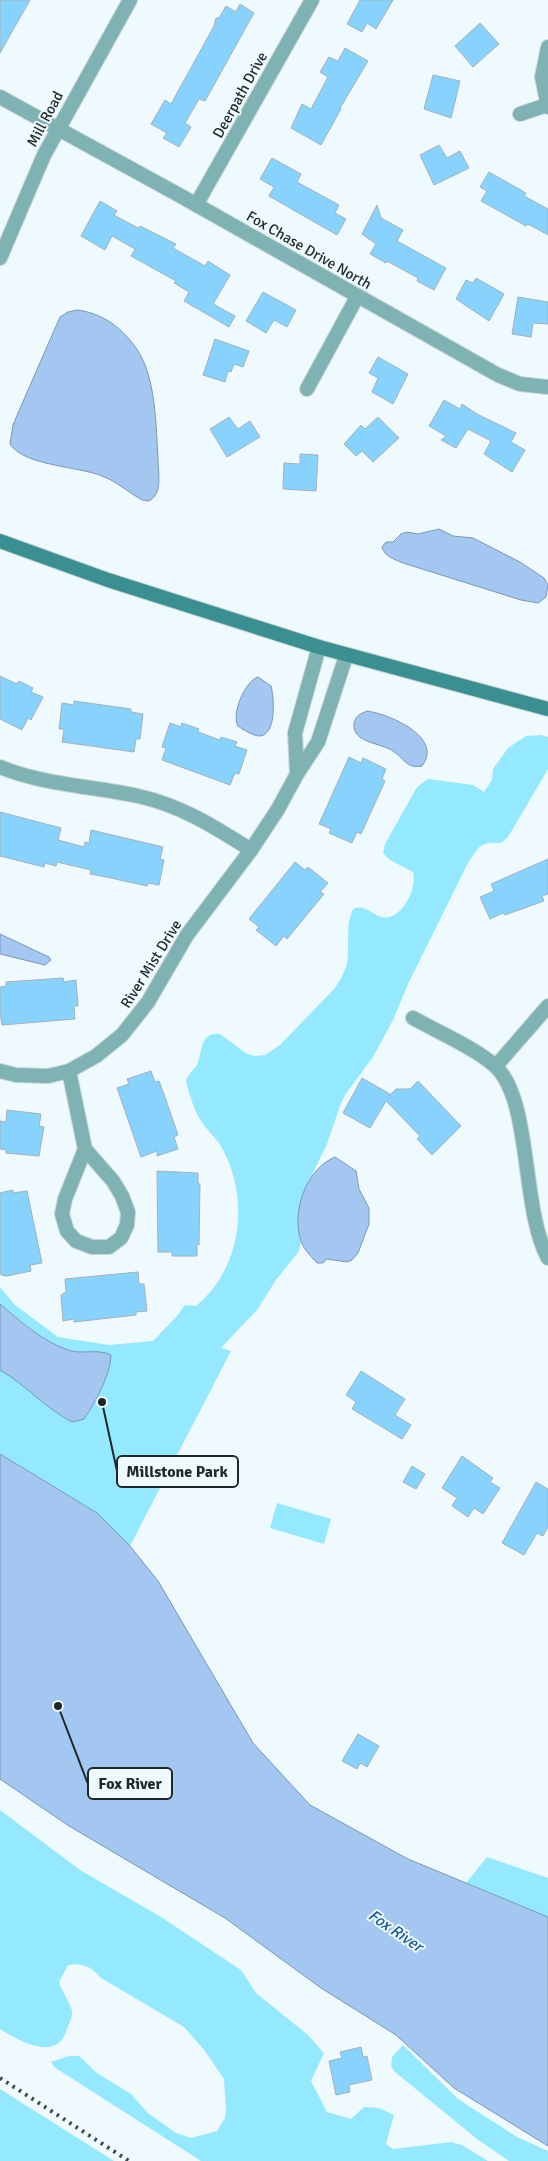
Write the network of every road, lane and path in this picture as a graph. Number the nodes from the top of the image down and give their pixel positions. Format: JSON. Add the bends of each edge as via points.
{"nodes":[{"id":1,"x":130,"y":0,"type":"edge"},
{"id":2,"x":312,"y":0,"type":"edge"},
{"id":3,"x":548,"y":47,"type":"edge"},
{"id":4,"x":0,"y":97,"type":"edge"},
{"id":5,"x":548,"y":106,"type":"edge"},
{"id":6,"x":520,"y":114,"type":"dead end"},
{"id":7,"x":57,"y":130,"type":"junction"},
{"id":8,"x":196,"y":205,"type":"junction"},
{"id":9,"x":0,"y":258,"type":"edge"},
{"id":10,"x":358,"y":297,"type":"junction"},
{"id":11,"x":548,"y":388,"type":"edge"},
{"id":12,"x":307,"y":389,"type":"dead end"},
{"id":13,"x":0,"y":541,"type":"edge"},
{"id":14,"x":318,"y":647,"type":"junction"},
{"id":15,"x":346,"y":656,"type":"junction"},
{"id":16,"x":548,"y":709,"type":"edge"},
{"id":17,"x":0,"y":767,"type":"edge"},
{"id":18,"x":297,"y":774,"type":"junction"},
{"id":19,"x":251,"y":850,"type":"junction"},
{"id":20,"x":548,"y":1006,"type":"edge"},
{"id":21,"x":413,"y":1018,"type":"dead end"},
{"id":22,"x":496,"y":1066,"type":"junction"},
{"id":23,"x":0,"y":1071,"type":"edge"},
{"id":24,"x":69,"y":1071,"type":"junction"},
{"id":25,"x":85,"y":1149,"type":"junction"},
{"id":26,"x":548,"y":1258,"type":"edge"}],
"edges":[{"from":1,"to":7,"type":"street","name":"Mill Road"},
{"from":2,"to":8,"type":"street","name":"Deerpath Drive"},
{"from":3,"to":5,"type":"street","via":[[542,77]]},
{"from":4,"to":7,"type":"street","name":"Fox Chase Drive North"},
{"from":5,"to":6,"type":"street"},
{"from":7,"to":8,"type":"street","name":"Fox Chase Drive North"},
{"from":7,"to":9,"type":"street","name":"Mill Road"},
{"from":8,"to":10,"type":"street","name":"Fox Chase Drive North"},
{"from":10,"to":11,"type":"street","name":"Fox Chase Drive North","via":[[498,375],[520,384]]},
{"from":10,"to":12,"type":"street"},
{"from":13,"to":14,"type":"main road","via":[[108,580]]},
{"from":14,"to":15,"type":"main road"},
{"from":14,"to":18,"type":"street","via":[[295,733]]},
{"from":15,"to":16,"type":"main road"},
{"from":15,"to":18,"type":"street","name":"River Mist Drive","via":[[318,742]]},
{"from":17,"to":19,"type":"street","via":[[44,781],[140,796],[180,808]]},
{"from":18,"to":19,"type":"street","name":"River Mist Drive"},
{"from":19,"to":24,"type":"street","name":"River Mist Drive","via":[[187,935],[148,1002],[122,1035],[96,1056]]},
{"from":20,"to":22,"type":"street"},
{"from":21,"to":22,"type":"street"},
{"from":22,"to":26,"type":"street","via":[[509,1085],[516,1110],[523,1137],[531,1207]]},
{"from":23,"to":24,"type":"street","name":"River Mist Drive","via":[[48,1076]]},
{"from":24,"to":25,"type":"street"},
{"from":25,"to":25,"type":"street","via":[[64,1199],[62,1214],[67,1231],[76,1241],[92,1247],[109,1247],[121,1238],[128,1212],[118,1188]]}]}
